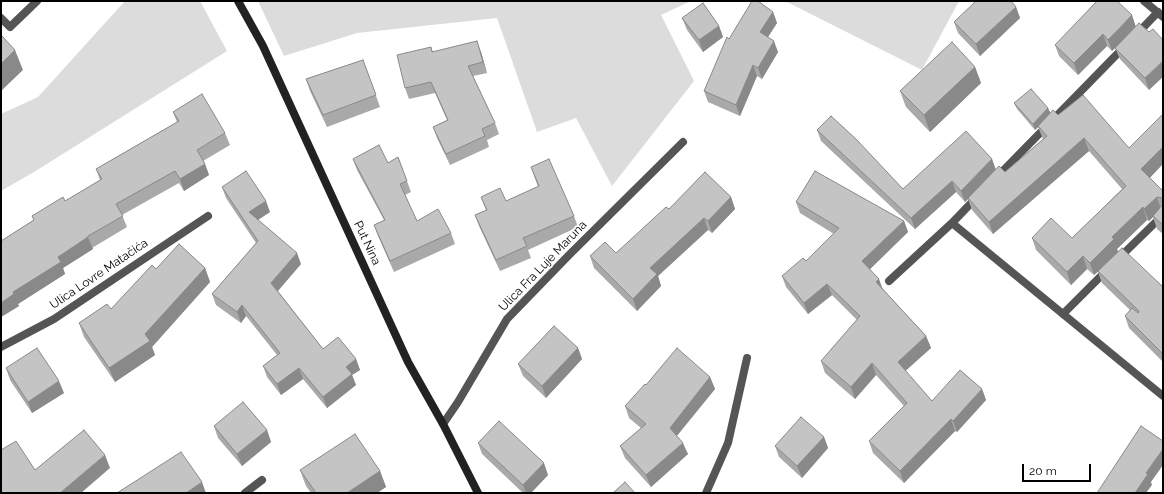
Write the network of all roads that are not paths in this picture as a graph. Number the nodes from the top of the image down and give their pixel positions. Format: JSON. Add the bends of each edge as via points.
{"nodes":[{"id":1,"x":37,"y":1,"type":"edge"},
{"id":2,"x":238,"y":1,"type":"edge"},
{"id":3,"x":1144,"y":1,"type":"edge"},
{"id":4,"x":1161,"y":14,"type":"edge"},
{"id":5,"x":1,"y":18,"type":"edge"},
{"id":6,"x":683,"y":142,"type":"dead end"},
{"id":7,"x":1163,"y":215,"type":"edge"},
{"id":8,"x":208,"y":216,"type":"dead end"},
{"id":9,"x":952,"y":222,"type":"junction"},
{"id":10,"x":889,"y":281,"type":"dead end"},
{"id":11,"x":1063,"y":314,"type":"junction"},
{"id":12,"x":1,"y":347,"type":"edge"},
{"id":13,"x":747,"y":358,"type":"dead end"},
{"id":14,"x":1163,"y":396,"type":"edge"},
{"id":15,"x":443,"y":424,"type":"junction"},
{"id":16,"x":262,"y":480,"type":"dead end"},
{"id":17,"x":245,"y":493,"type":"edge"},
{"id":18,"x":478,"y":493,"type":"edge"},
{"id":19,"x":706,"y":493,"type":"edge"}],
"edges":[{"from":1,"to":5,"type":"street","via":[[10,27]]},
{"from":2,"to":15,"type":"main road","name":"Put Nina","via":[[263,46],[408,362]]},
{"from":3,"to":4,"type":"street"},
{"from":4,"to":9,"type":"street"},
{"from":6,"to":15,"type":"street","name":"Ulica Fra Luje Maruna","via":[[507,320]]},
{"from":7,"to":11,"type":"street"},
{"from":8,"to":12,"type":"street","name":"Ulica Lovre Matačića","via":[[54,319]]},
{"from":9,"to":10,"type":"street"},
{"from":9,"to":11,"type":"street"},
{"from":11,"to":14,"type":"street"},
{"from":13,"to":19,"type":"street","via":[[728,443]]},
{"from":15,"to":18,"type":"main road","name":"Put Nina"},
{"from":16,"to":17,"type":"street"}]}
